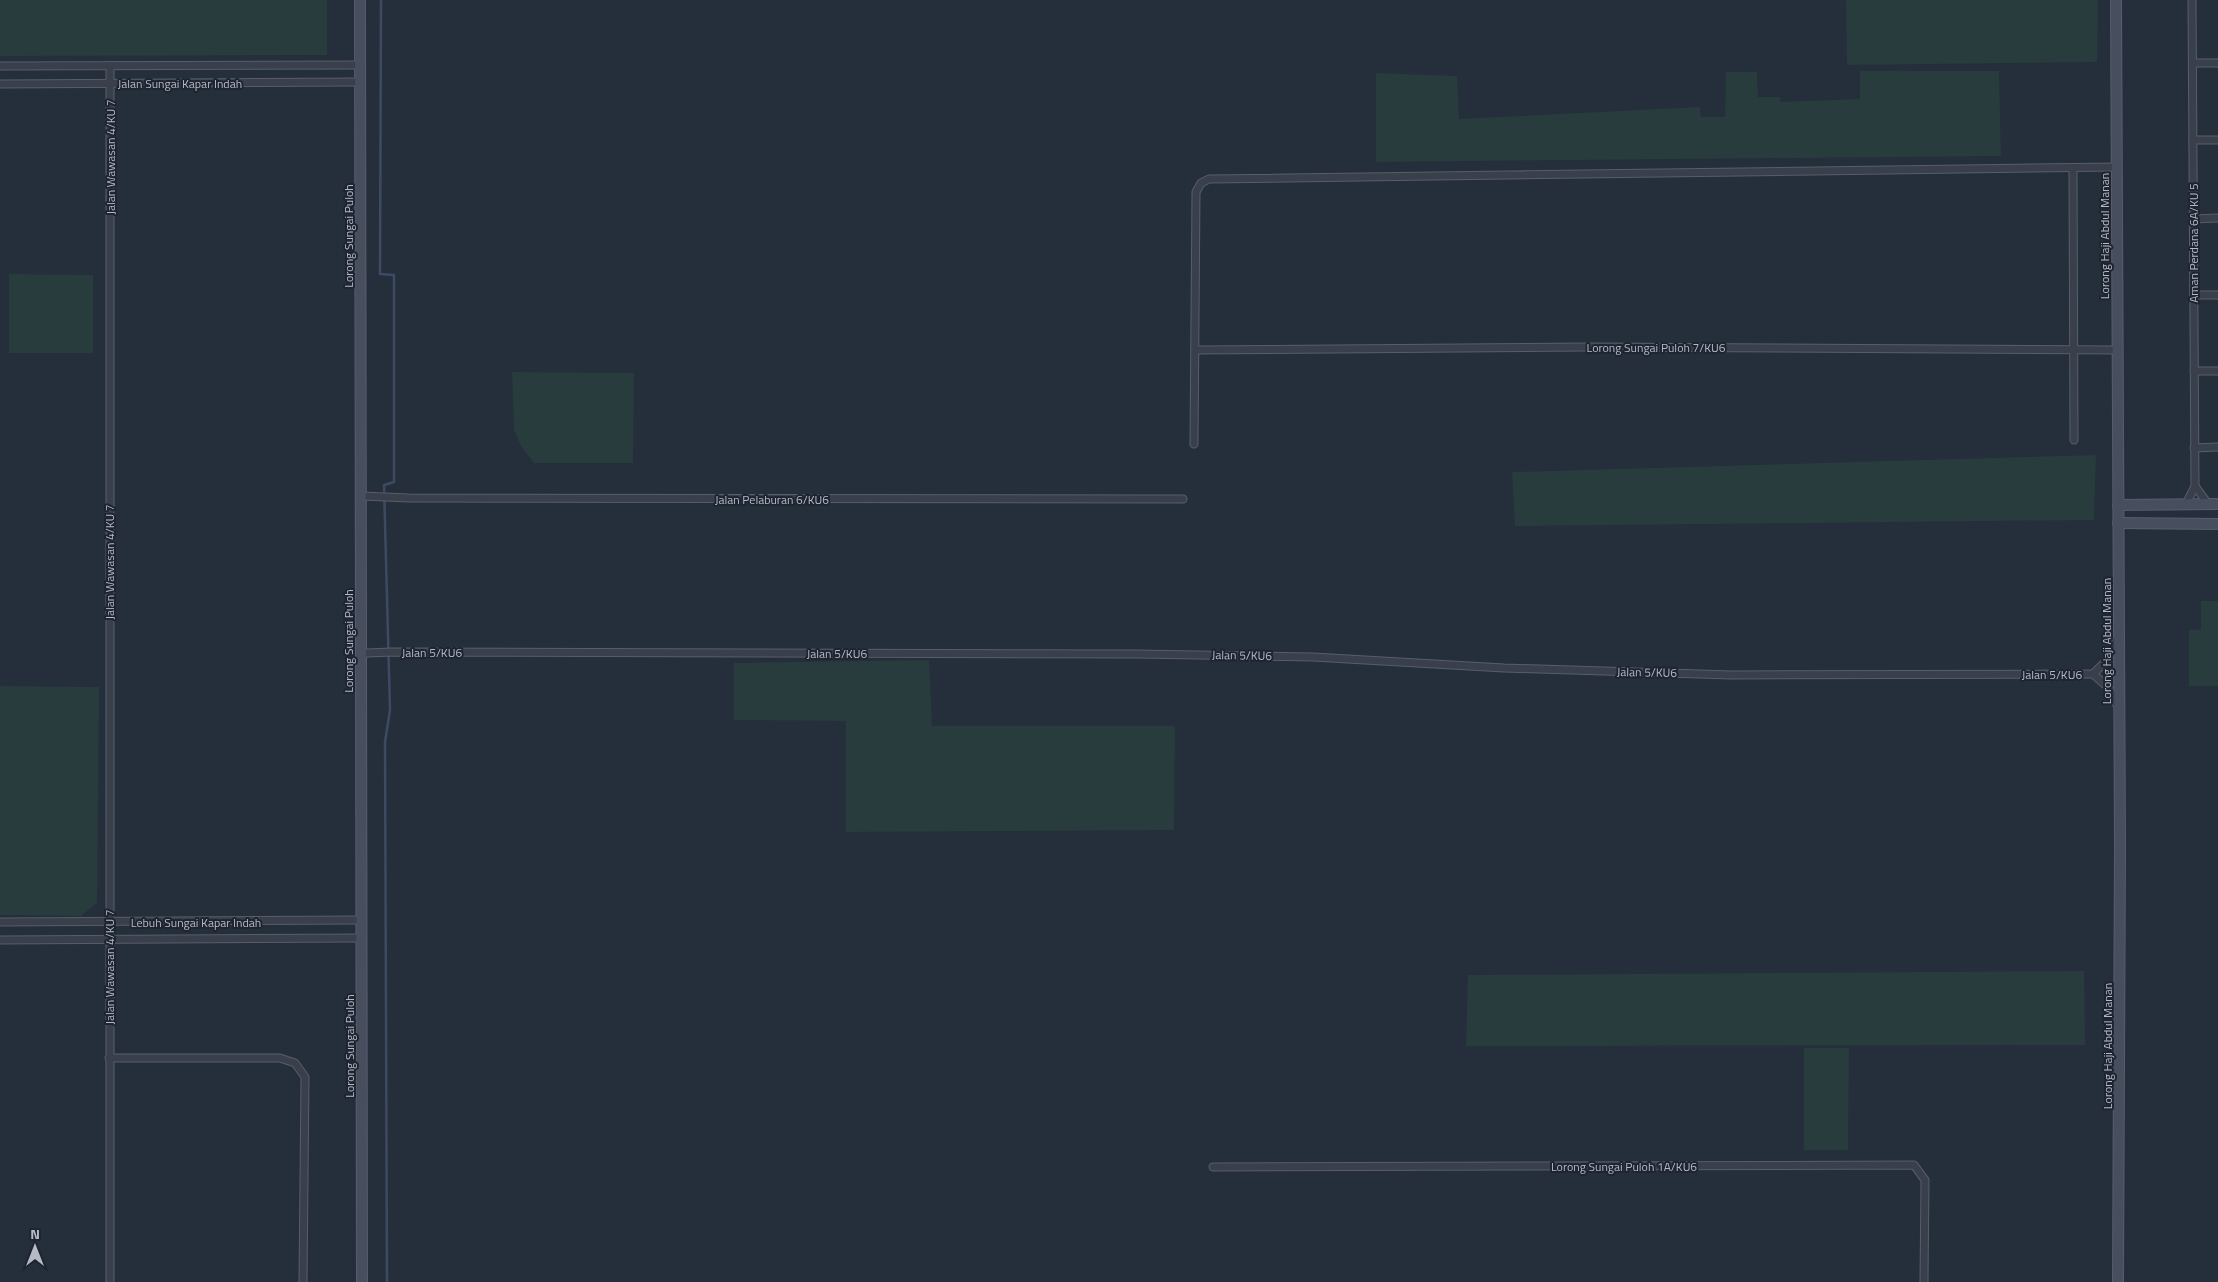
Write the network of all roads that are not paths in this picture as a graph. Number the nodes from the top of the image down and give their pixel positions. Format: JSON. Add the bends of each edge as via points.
{"nodes":[{"id":1,"x":360,"y":0,"type":"edge"},
{"id":2,"x":2116,"y":0,"type":"edge"},
{"id":3,"x":2192,"y":0,"type":"edge"},
{"id":4,"x":2193,"y":63,"type":"junction"},
{"id":5,"x":2218,"y":63,"type":"edge"},
{"id":6,"x":360,"y":65,"type":"junction"},
{"id":7,"x":0,"y":66,"type":"edge"},
{"id":8,"x":110,"y":66,"type":"junction"},
{"id":9,"x":360,"y":82,"type":"junction"},
{"id":10,"x":0,"y":84,"type":"edge"},
{"id":11,"x":110,"y":84,"type":"junction"},
{"id":12,"x":2193,"y":140,"type":"junction"},
{"id":13,"x":2218,"y":140,"type":"edge"},
{"id":14,"x":2116,"y":167,"type":"junction"},
{"id":15,"x":2073,"y":168,"type":"junction"},
{"id":16,"x":2218,"y":218,"type":"edge"},
{"id":17,"x":2193,"y":219,"type":"junction"},
{"id":18,"x":2194,"y":295,"type":"junction"},
{"id":19,"x":2218,"y":295,"type":"edge"},
{"id":20,"x":1195,"y":350,"type":"junction"},
{"id":21,"x":2075,"y":350,"type":"junction"},
{"id":22,"x":2117,"y":350,"type":"junction"},
{"id":23,"x":2194,"y":371,"type":"junction"},
{"id":24,"x":2218,"y":371,"type":"edge"},
{"id":25,"x":2074,"y":440,"type":"dead end"},
{"id":26,"x":1194,"y":444,"type":"dead end"},
{"id":27,"x":2218,"y":447,"type":"edge"},
{"id":28,"x":2194,"y":448,"type":"junction"},
{"id":29,"x":2195,"y":486,"type":"junction"},
{"id":30,"x":361,"y":496,"type":"junction"},
{"id":31,"x":1183,"y":499,"type":"dead end"},
{"id":32,"x":2186,"y":504,"type":"junction"},
{"id":33,"x":2213,"y":504,"type":"edge"},
{"id":34,"x":2118,"y":505,"type":"junction"},
{"id":35,"x":2118,"y":523,"type":"junction"},
{"id":36,"x":2218,"y":524,"type":"edge"},
{"id":37,"x":2119,"y":632,"type":"junction"},
{"id":38,"x":364,"y":654,"type":"junction"},
{"id":39,"x":2093,"y":674,"type":"junction"},
{"id":40,"x":2119,"y":709,"type":"junction"},
{"id":41,"x":361,"y":920,"type":"junction"},
{"id":42,"x":0,"y":922,"type":"edge"},
{"id":43,"x":109,"y":922,"type":"junction"},
{"id":44,"x":361,"y":938,"type":"junction"},
{"id":45,"x":0,"y":940,"type":"edge"},
{"id":46,"x":109,"y":940,"type":"junction"},
{"id":47,"x":109,"y":1058,"type":"junction"},
{"id":48,"x":1213,"y":1167,"type":"dead end"},
{"id":49,"x":110,"y":1282,"type":"edge"},
{"id":50,"x":303,"y":1282,"type":"edge"},
{"id":51,"x":362,"y":1282,"type":"edge"},
{"id":52,"x":1924,"y":1282,"type":"edge"},
{"id":53,"x":2118,"y":1282,"type":"edge"}],
"edges":[{"from":1,"to":6,"type":"street","name":"Lorong Sungai Puloh"},
{"from":2,"to":14,"type":"street","name":"Lorong Haji Abdul Manan"},
{"from":3,"to":4,"type":"street","name":"Aman Perdana 6A/KU 5"},
{"from":4,"to":5,"type":"street"},
{"from":4,"to":12,"type":"street","name":"Aman Perdana 6A/KU 5"},
{"from":6,"to":8,"type":"street","name":"Jalan Sungai Kapar Indah"},
{"from":6,"to":9,"type":"street","name":"Lorong Sungai Puloh"},
{"from":7,"to":8,"type":"street","name":"Jalan Sungai Kapar Indah"},
{"from":8,"to":11,"type":"street","name":"Jalan Wawasan 4/KU 7"},
{"from":9,"to":11,"type":"street","name":"Jalan Sungai Kapar Indah"},
{"from":9,"to":30,"type":"street","name":"Lorong Sungai Puloh"},
{"from":10,"to":11,"type":"street","name":"Jalan Sungai Kapar Indah"},
{"from":11,"to":43,"type":"street","name":"Jalan Wawasan 4/KU 7"},
{"from":12,"to":13,"type":"street"},
{"from":12,"to":17,"type":"street","name":"Aman Perdana 6A/KU 5"},
{"from":14,"to":15,"type":"street"},
{"from":14,"to":22,"type":"street","name":"Lorong Haji Abdul Manan"},
{"from":15,"to":20,"type":"street","via":[[1209,179],[1201,183],[1196,192]]},
{"from":15,"to":21,"type":"street"},
{"from":16,"to":17,"type":"street"},
{"from":17,"to":18,"type":"street","name":"Aman Perdana 6A/KU 5"},
{"from":18,"to":19,"type":"street"},
{"from":18,"to":23,"type":"street","name":"Aman Perdana 6A/KU 5"},
{"from":20,"to":21,"type":"street","name":"Lorong Sungai Puloh 7/KU6","via":[[1589,347]]},
{"from":20,"to":26,"type":"street"},
{"from":21,"to":22,"type":"street","name":"Lorong Sungai Puloh 7/KU6"},
{"from":21,"to":25,"type":"street"},
{"from":22,"to":34,"type":"street","name":"Lorong Haji Abdul Manan"},
{"from":23,"to":24,"type":"street"},
{"from":23,"to":28,"type":"street","name":"Aman Perdana 6A/KU 5"},
{"from":27,"to":28,"type":"street"},
{"from":28,"to":29,"type":"street","name":"Aman Perdana 6A/KU 5"},
{"from":29,"to":32,"type":"street","name":"Aman Perdana 6A/KU 5"},
{"from":29,"to":33,"type":"street"},
{"from":30,"to":31,"type":"street","name":"Jalan Pelaburan 6/KU6"},
{"from":30,"to":38,"type":"street","name":"Lorong Sungai Puloh"},
{"from":32,"to":33,"type":"street"},
{"from":32,"to":34,"type":"street"},
{"from":34,"to":35,"type":"street","name":"Lorong Haji Abdul Manan"},
{"from":35,"to":36,"type":"street"},
{"from":35,"to":37,"type":"street","name":"Lorong Haji Abdul Manan"},
{"from":37,"to":39,"type":"street","via":[[2109,658]]},
{"from":37,"to":40,"type":"street","name":"Lorong Haji Abdul Manan"},
{"from":38,"to":39,"type":"street","name":"Jalan 5/KU6","via":[[1313,656],[1504,668],[1731,675]]},
{"from":38,"to":41,"type":"street","name":"Lorong Sungai Puloh"},
{"from":39,"to":40,"type":"street","via":[[2109,688]]},
{"from":40,"to":53,"type":"street","name":"Lorong Haji Abdul Manan"},
{"from":41,"to":43,"type":"street","name":"Lebuh Sungai Kapar Indah"},
{"from":41,"to":44,"type":"street","name":"Lorong Sungai Puloh"},
{"from":42,"to":43,"type":"street","name":"Lebuh Sungai Kapar Indah"},
{"from":43,"to":46,"type":"street","name":"Jalan Wawasan 4/KU 7"},
{"from":44,"to":46,"type":"street","name":"Lebuh Sungai Kapar Indah"},
{"from":44,"to":51,"type":"street","name":"Lorong Sungai Puloh"},
{"from":45,"to":46,"type":"street","name":"Lebuh Sungai Kapar Indah"},
{"from":46,"to":47,"type":"street","name":"Jalan Wawasan 4/KU 7"},
{"from":47,"to":49,"type":"street","name":"Jalan Wawasan 4/KU 7"},
{"from":47,"to":50,"type":"street","via":[[280,1058],[295,1063],[304,1077]]},
{"from":48,"to":52,"type":"street","name":"Lorong Sungai Puloh 1A/KU6","via":[[1914,1165],[1925,1180]]}]}
